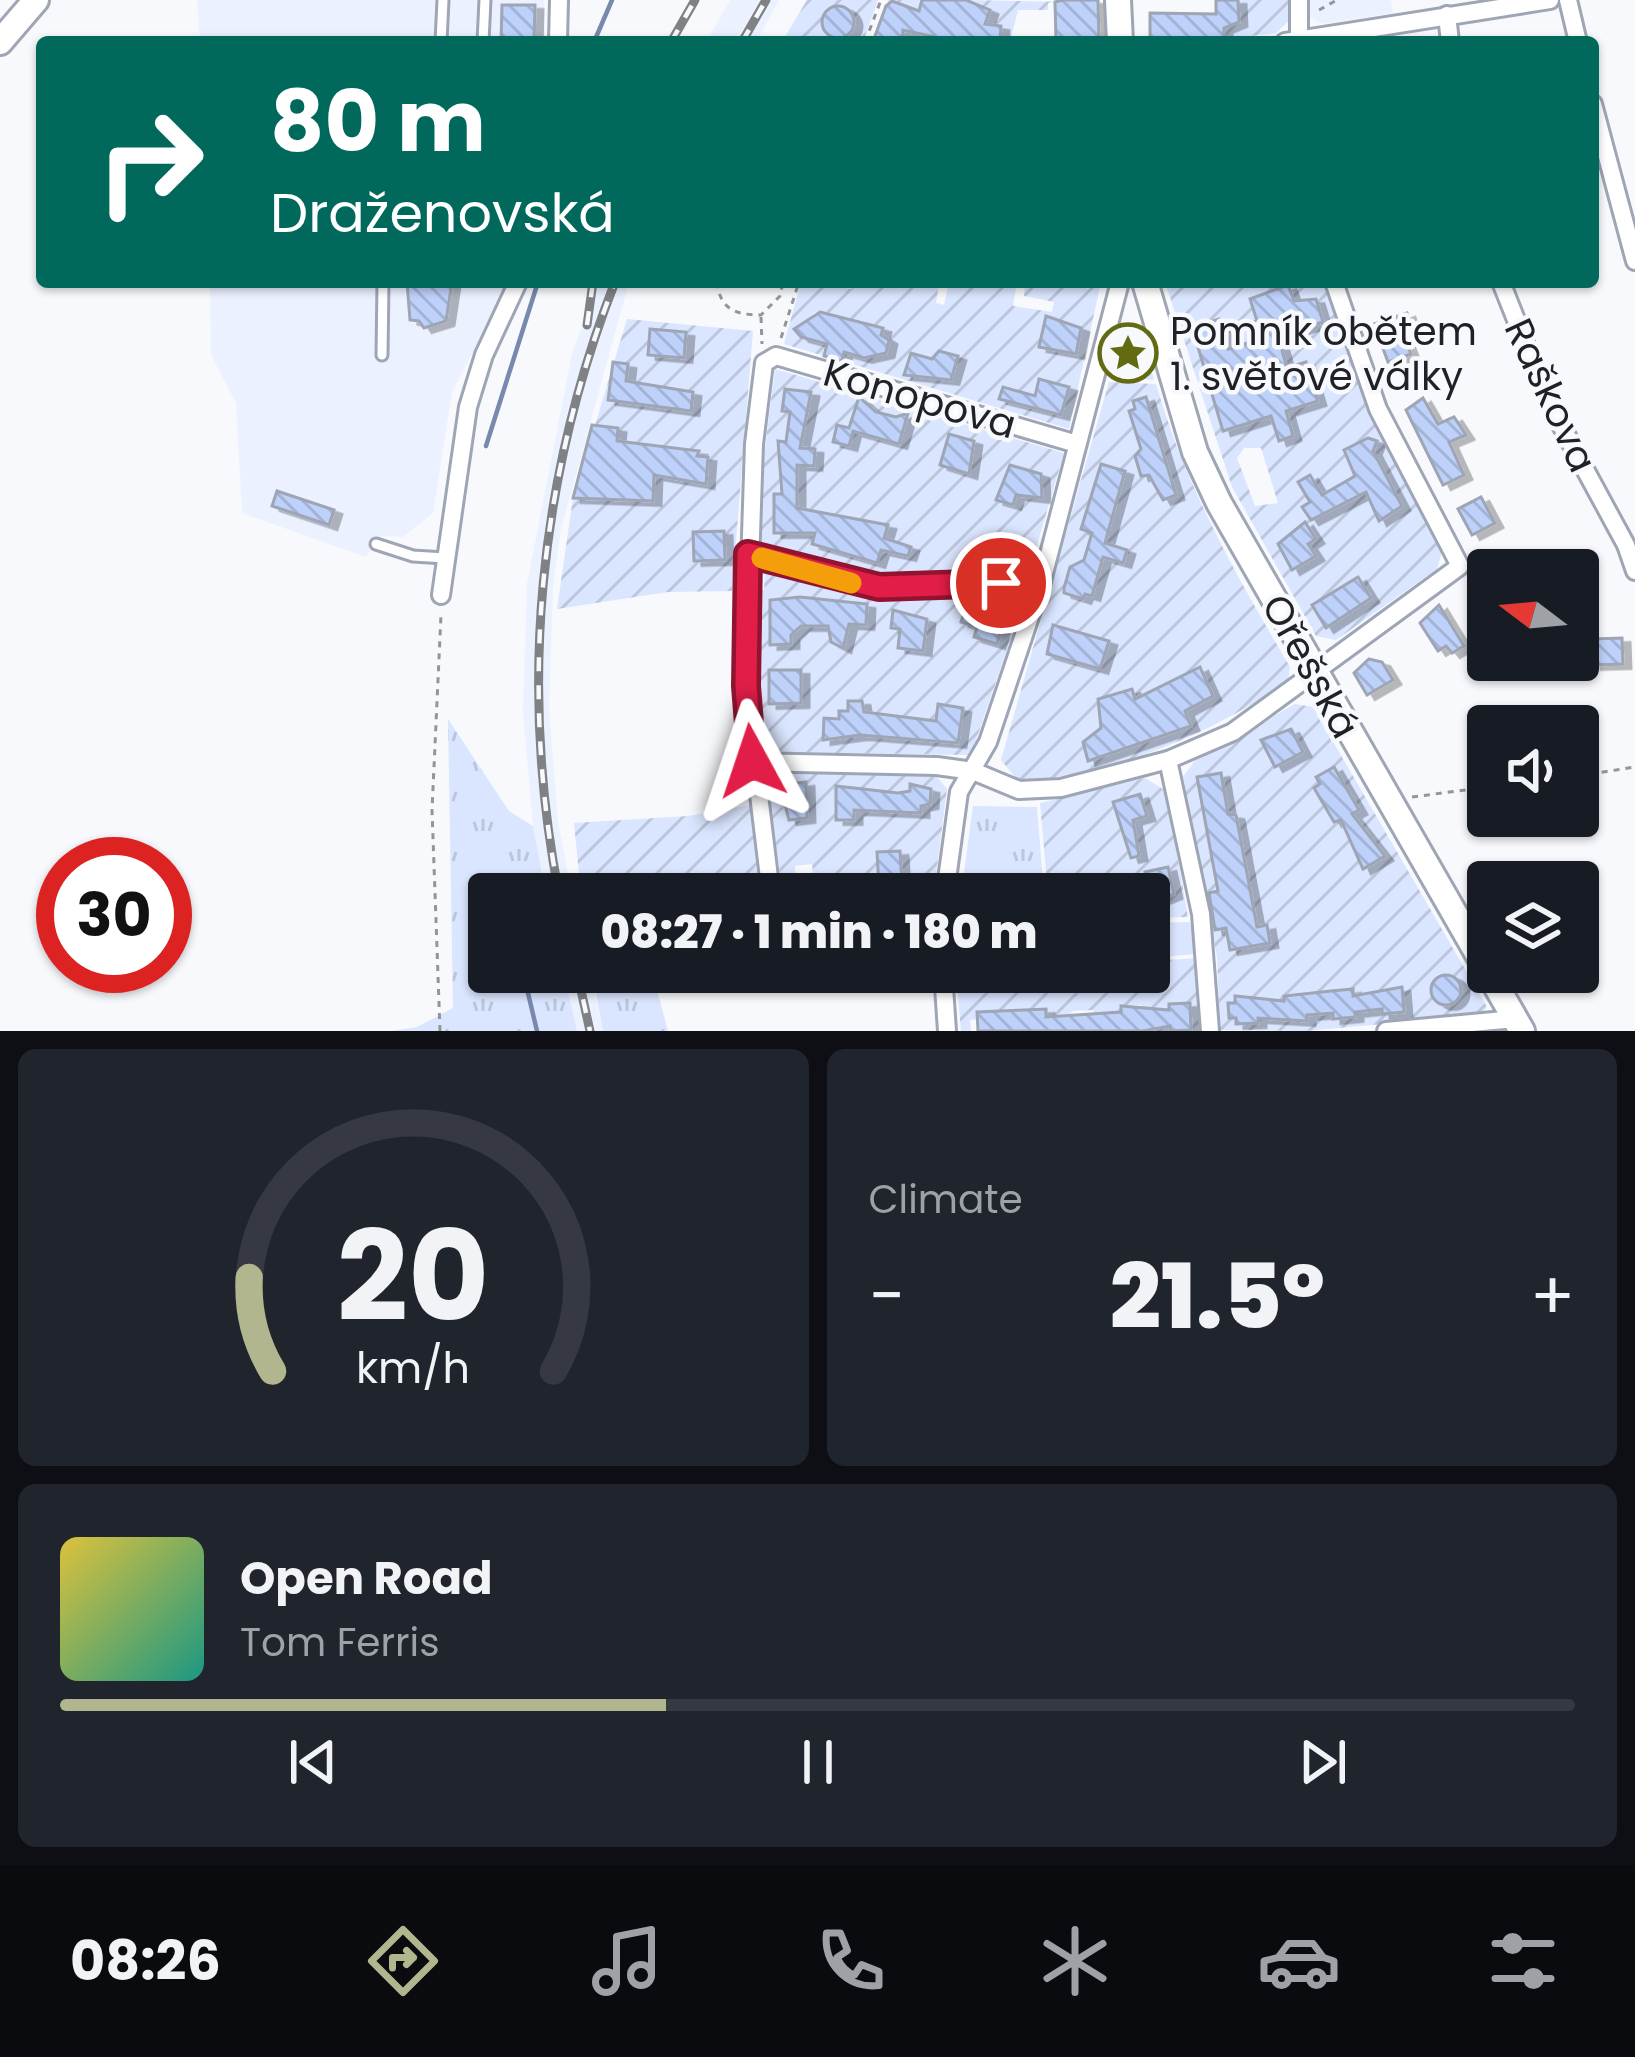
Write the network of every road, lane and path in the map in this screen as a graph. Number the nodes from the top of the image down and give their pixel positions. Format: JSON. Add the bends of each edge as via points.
{"nodes":[{"id":1,"x":36,"y":0,"type":"edge"},
{"id":2,"x":443,"y":0,"type":"edge"},
{"id":3,"x":485,"y":0,"type":"edge"},
{"id":4,"x":559,"y":0,"type":"edge"},
{"id":5,"x":880,"y":0,"type":"edge"},
{"id":6,"x":1118,"y":0,"type":"edge"},
{"id":7,"x":1337,"y":0,"type":"edge"},
{"id":8,"x":1550,"y":0,"type":"edge"},
{"id":9,"x":1568,"y":0,"type":"edge"},
{"id":10,"x":1299,"y":5,"type":"edge"},
{"id":11,"x":1447,"y":15,"type":"junction"},
{"id":12,"x":3,"y":34,"type":"edge"},
{"id":13,"x":441,"y":36,"type":"edge"},
{"id":14,"x":483,"y":36,"type":"edge"},
{"id":15,"x":558,"y":36,"type":"edge"},
{"id":16,"x":867,"y":36,"type":"edge"},
{"id":17,"x":1120,"y":36,"type":"edge"},
{"id":18,"x":1295,"y":36,"type":"edge"},
{"id":19,"x":1323,"y":36,"type":"edge"},
{"id":20,"x":1449,"y":36,"type":"edge"},
{"id":21,"x":1577,"y":36,"type":"edge"},
{"id":22,"x":1599,"y":126,"type":"edge"},
{"id":23,"x":1635,"y":261,"type":"edge"},
{"id":24,"x":383,"y":288,"type":"edge"},
{"id":25,"x":515,"y":288,"type":"edge"},
{"id":26,"x":719,"y":288,"type":"edge"},
{"id":27,"x":782,"y":288,"type":"edge"},
{"id":28,"x":797,"y":288,"type":"edge"},
{"id":29,"x":1118,"y":288,"type":"edge"},
{"id":30,"x":1147,"y":288,"type":"edge"},
{"id":31,"x":1336,"y":288,"type":"edge"},
{"id":32,"x":1503,"y":288,"type":"edge"},
{"id":33,"x":760,"y":315,"type":"junction"},
{"id":34,"x":382,"y":356,"type":"dead end"},
{"id":35,"x":770,"y":360,"type":"junction"},
{"id":36,"x":1077,"y":444,"type":"junction"},
{"id":37,"x":376,"y":544,"type":"dead end"},
{"id":38,"x":748,"y":554,"type":"junction"},
{"id":39,"x":445,"y":558,"type":"junction"},
{"id":40,"x":1635,"y":571,"type":"edge"},
{"id":41,"x":1042,"y":581,"type":"junction"},
{"id":42,"x":441,"y":595,"type":"joint"},
{"id":43,"x":1316,"y":674,"type":"junction"},
{"id":44,"x":1168,"y":760,"type":"junction"},
{"id":45,"x":752,"y":761,"type":"junction"},
{"id":46,"x":1635,"y":767,"type":"edge"},
{"id":47,"x":973,"y":771,"type":"junction"},
{"id":48,"x":1599,"y":773,"type":"edge"},
{"id":49,"x":1467,"y":790,"type":"edge"},
{"id":50,"x":1386,"y":800,"type":"junction"},
{"id":51,"x":768,"y":873,"type":"edge"},
{"id":52,"x":948,"y":873,"type":"edge"},
{"id":53,"x":944,"y":993,"type":"edge"},
{"id":54,"x":1518,"y":1025,"type":"edge"},
{"id":55,"x":440,"y":1031,"type":"edge"},
{"id":56,"x":947,"y":1031,"type":"edge"},
{"id":57,"x":1210,"y":1031,"type":"edge"},
{"id":58,"x":1385,"y":1031,"type":"edge"}],
"edges":[{"from":1,"to":12,"type":"street"},
{"from":2,"to":13,"type":"lane"},
{"from":3,"to":14,"type":"lane"},
{"from":4,"to":15,"type":"street"},
{"from":5,"to":16,"type":"path"},
{"from":6,"to":17,"type":"street"},
{"from":7,"to":10,"type":"path","via":[[1324,10]]},
{"from":8,"to":11,"type":"street"},
{"from":9,"to":21,"type":"street"},
{"from":10,"to":18,"type":"street"},
{"from":11,"to":19,"type":"street"},
{"from":11,"to":20,"type":"street"},
{"from":22,"to":23,"type":"street"},
{"from":24,"to":34,"type":"lane"},
{"from":25,"to":39,"type":"street","via":[[468,407]]},
{"from":26,"to":33,"type":"path","via":[[738,315]]},
{"from":27,"to":33,"type":"path"},
{"from":28,"to":35,"type":"path"},
{"from":29,"to":36,"type":"street"},
{"from":30,"to":43,"type":"street","name":"Ořešská","via":[[1195,452]]},
{"from":31,"to":43,"type":"street","via":[[1378,409],[1460,566]]},
{"from":32,"to":40,"type":"street","name":"Raškova","via":[[1549,403]]},
{"from":33,"to":35,"type":"path"},
{"from":35,"to":36,"type":"street","name":"Konopova"},
{"from":35,"to":38,"type":"street"},
{"from":36,"to":41,"type":"street"},
{"from":37,"to":39,"type":"lane"},
{"from":38,"to":41,"type":"street","via":[[879,587]]},
{"from":38,"to":45,"type":"street"},
{"from":39,"to":42,"type":"street"},
{"from":41,"to":47,"type":"street"},
{"from":42,"to":55,"type":"path","via":[[431,809]]},
{"from":43,"to":44,"type":"street","via":[[1233,732]]},
{"from":43,"to":50,"type":"street","name":"Ořešská"},
{"from":44,"to":47,"type":"street","via":[[1061,788],[1019,790]]},
{"from":44,"to":57,"type":"street","via":[[1201,914]]},
{"from":45,"to":47,"type":"street"},
{"from":45,"to":51,"type":"street"},
{"from":46,"to":48,"type":"path"},
{"from":47,"to":52,"type":"street","via":[[959,792]]},
{"from":49,"to":50,"type":"path"},
{"from":50,"to":54,"type":"street","name":"Ořešská"},
{"from":53,"to":56,"type":"street"},
{"from":54,"to":58,"type":"street"}]}
